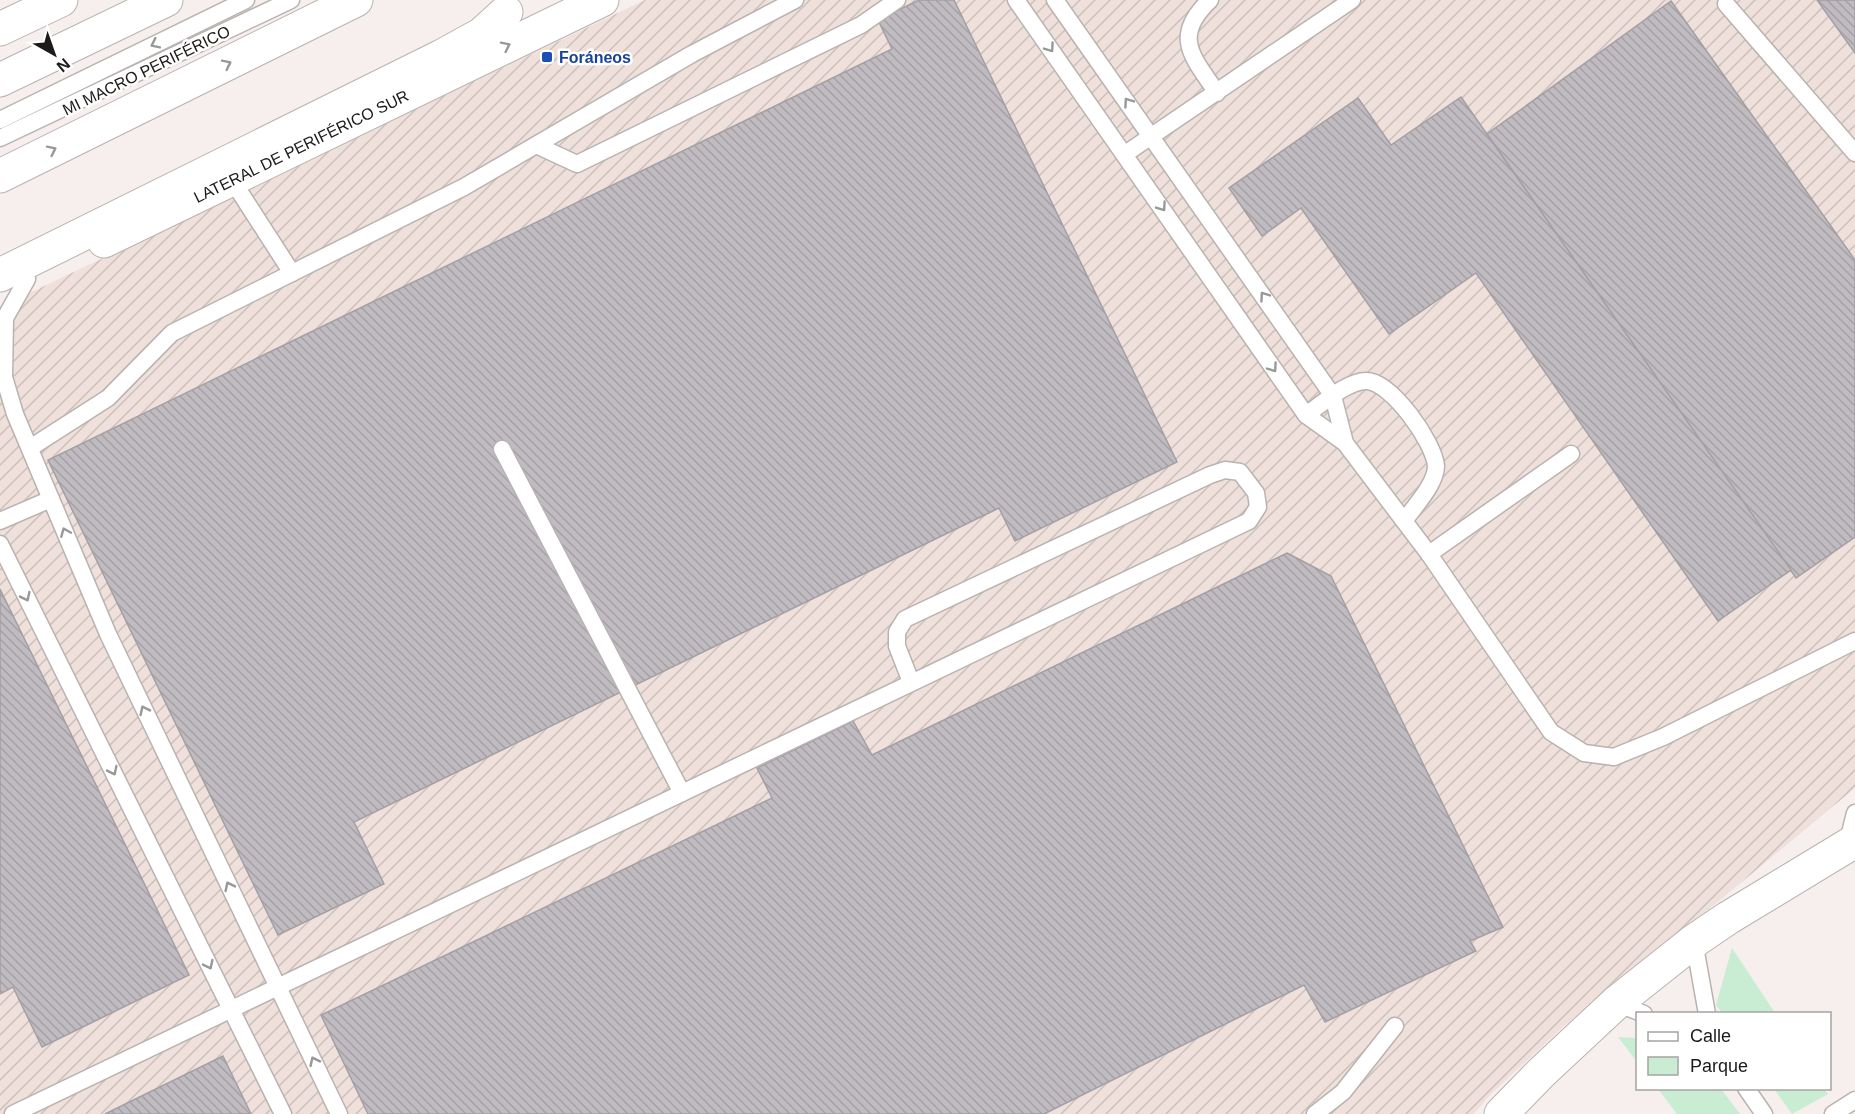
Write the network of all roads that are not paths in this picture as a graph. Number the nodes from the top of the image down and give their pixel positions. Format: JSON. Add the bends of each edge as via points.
{"nodes":[{"id":1,"x":61,"y":0,"type":"edge"},
{"id":2,"x":166,"y":0,"type":"edge"},
{"id":3,"x":246,"y":0,"type":"edge"},
{"id":4,"x":291,"y":0,"type":"edge"},
{"id":5,"x":356,"y":0,"type":"edge"},
{"id":6,"x":602,"y":0,"type":"edge"},
{"id":7,"x":795,"y":0,"type":"edge"},
{"id":8,"x":897,"y":0,"type":"edge"},
{"id":9,"x":1016,"y":0,"type":"edge"},
{"id":10,"x":1055,"y":0,"type":"edge"},
{"id":11,"x":1210,"y":0,"type":"edge"},
{"id":12,"x":1352,"y":0,"type":"edge"},
{"id":13,"x":1726,"y":4,"type":"dead end"},
{"id":14,"x":506,"y":12,"type":"dead end"},
{"id":15,"x":0,"y":29,"type":"edge"},
{"id":16,"x":0,"y":80,"type":"edge"},
{"id":17,"x":1217,"y":93,"type":"junction"},
{"id":18,"x":0,"y":120,"type":"edge"},
{"id":19,"x":1152,"y":136,"type":"junction"},
{"id":20,"x":0,"y":138,"type":"edge"},
{"id":21,"x":536,"y":145,"type":"junction"},
{"id":22,"x":1855,"y":153,"type":"edge"},
{"id":23,"x":1125,"y":154,"type":"junction"},
{"id":24,"x":0,"y":176,"type":"edge"},
{"id":25,"x":232,"y":180,"type":"junction"},
{"id":26,"x":292,"y":273,"type":"junction"},
{"id":27,"x":9,"y":282,"type":"edge"},
{"id":28,"x":2,"y":378,"type":"edge"},
{"id":29,"x":1333,"y":396,"type":"junction"},
{"id":30,"x":1306,"y":415,"type":"junction"},
{"id":31,"x":1345,"y":443,"type":"junction"},
{"id":32,"x":30,"y":448,"type":"junction"},
{"id":33,"x":502,"y":449,"type":"dead end"},
{"id":34,"x":1571,"y":454,"type":"dead end"},
{"id":35,"x":51,"y":499,"type":"junction"},
{"id":36,"x":0,"y":521,"type":"edge"},
{"id":37,"x":1404,"y":521,"type":"junction"},
{"id":38,"x":0,"y":544,"type":"edge"},
{"id":39,"x":1429,"y":554,"type":"junction"},
{"id":40,"x":1855,"y":641,"type":"edge"},
{"id":41,"x":911,"y":682,"type":"junction"},
{"id":42,"x":682,"y":793,"type":"junction"},
{"id":43,"x":1855,"y":813,"type":"edge"},
{"id":44,"x":1851,"y":843,"type":"edge"},
{"id":45,"x":1694,"y":941,"type":"junction"},
{"id":46,"x":278,"y":986,"type":"junction"},
{"id":47,"x":1630,"y":1008,"type":"edge"},
{"id":48,"x":231,"y":1009,"type":"junction"},
{"id":49,"x":1707,"y":1012,"type":"edge"},
{"id":50,"x":1395,"y":1026,"type":"dead end"},
{"id":51,"x":1747,"y":1090,"type":"edge"},
{"id":52,"x":1855,"y":1100,"type":"edge"},
{"id":53,"x":13,"y":1114,"type":"edge"},
{"id":54,"x":283,"y":1114,"type":"edge"},
{"id":55,"x":339,"y":1114,"type":"edge"},
{"id":56,"x":1315,"y":1114,"type":"edge"},
{"id":57,"x":1501,"y":1114,"type":"edge"},
{"id":58,"x":1764,"y":1114,"type":"edge"},
{"id":59,"x":1833,"y":1114,"type":"edge"}],
"edges":[{"from":1,"to":15,"type":"main road"},
{"from":2,"to":16,"type":"main road"},
{"from":3,"to":18,"type":"lane","name":"MI MACRO PERIFÉRICO","one_way":true},
{"from":4,"to":20,"type":"lane","name":"MI MACRO PERIFÉRICO"},
{"from":24,"to":5,"type":"main road","one_way":true},
{"from":25,"to":6,"type":"main road","name":"LATERAL DE PERIFÉRICO SUR","one_way":true},
{"from":7,"to":21,"type":"lane","via":[[692,54]]},
{"from":8,"to":21,"type":"lane","via":[[861,25],[577,164]]},
{"from":9,"to":23,"type":"lane","one_way":true},
{"from":19,"to":10,"type":"lane","one_way":true},
{"from":11,"to":17,"type":"lane","via":[[1190,25],[1189,51]]},
{"from":12,"to":17,"type":"lane"},
{"from":13,"to":22,"type":"lane"},
{"from":14,"to":27,"type":"main road","via":[[482,34]]},
{"from":17,"to":19,"type":"lane"},
{"from":19,"to":23,"type":"lane"},
{"from":29,"to":19,"type":"lane","one_way":true},
{"from":21,"to":26,"type":"lane","via":[[464,187]]},
{"from":23,"to":30,"type":"lane","one_way":true},
{"from":25,"to":26,"type":"lane"},
{"from":25,"to":27,"type":"main road","name":"LATERAL DE PERIFÉRICO SUR"},
{"from":26,"to":32,"type":"lane","via":[[172,333],[108,398]]},
{"from":27,"to":28,"type":"lane"},
{"from":28,"to":32,"type":"lane"},
{"from":29,"to":30,"type":"lane"},
{"from":29,"to":31,"type":"lane"},
{"from":29,"to":37,"type":"lane","via":[[1366,381],[1383,386],[1396,397],[1429,444],[1436,467],[1430,486]]},
{"from":30,"to":31,"type":"lane"},
{"from":31,"to":37,"type":"lane"},
{"from":32,"to":35,"type":"lane"},
{"from":33,"to":42,"type":"lane"},
{"from":34,"to":39,"type":"lane"},
{"from":35,"to":36,"type":"lane"},
{"from":46,"to":35,"type":"lane","one_way":true,"via":[[108,634]]},
{"from":37,"to":39,"type":"lane"},
{"from":38,"to":48,"type":"lane","one_way":true},
{"from":39,"to":40,"type":"lane","via":[[1551,732],[1584,753],[1614,758]]},
{"from":41,"to":41,"type":"lane","via":[[897,646],[897,632],[905,619],[1210,475],[1225,470],[1240,472],[1256,493],[1258,507],[1249,521]]},
{"from":41,"to":42,"type":"lane"},
{"from":42,"to":46,"type":"lane"},
{"from":43,"to":44,"type":"lane"},
{"from":44,"to":45,"type":"main road"},
{"from":45,"to":47,"type":"main road"},
{"from":45,"to":49,"type":"lane"},
{"from":46,"to":48,"type":"lane"},
{"from":55,"to":46,"type":"lane","one_way":true},
{"from":47,"to":57,"type":"main road","via":[[1542,1072]]},
{"from":48,"to":53,"type":"lane"},
{"from":48,"to":54,"type":"lane"},
{"from":50,"to":56,"type":"lane","via":[[1343,1092]]},
{"from":51,"to":58,"type":"lane"},
{"from":52,"to":59,"type":"lane"}]}
